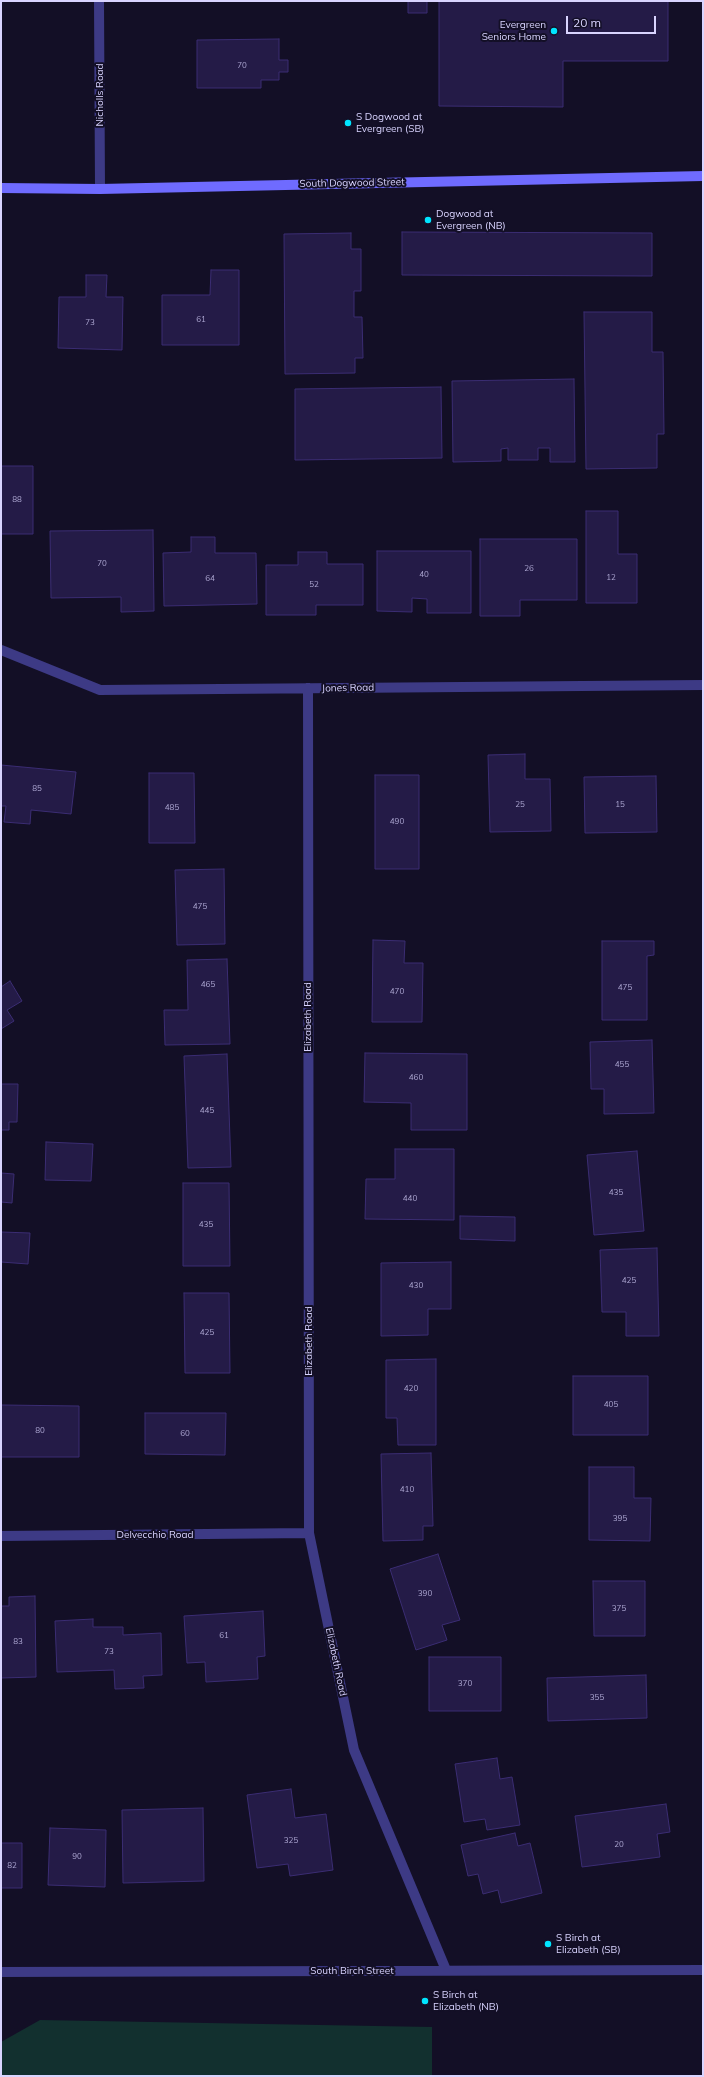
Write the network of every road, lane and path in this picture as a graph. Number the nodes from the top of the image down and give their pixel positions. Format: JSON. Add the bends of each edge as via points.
{"nodes":[{"id":1,"x":99,"y":1,"type":"edge"},
{"id":2,"x":703,"y":176,"type":"edge"},
{"id":3,"x":1,"y":188,"type":"edge"},
{"id":4,"x":100,"y":188,"type":"junction"},
{"id":5,"x":1,"y":650,"type":"edge"},
{"id":6,"x":703,"y":685,"type":"edge"},
{"id":7,"x":308,"y":688,"type":"junction"},
{"id":8,"x":309,"y":1534,"type":"junction"},
{"id":9,"x":1,"y":1536,"type":"edge"},
{"id":10,"x":446,"y":1970,"type":"junction"},
{"id":11,"x":703,"y":1970,"type":"edge"},
{"id":12,"x":1,"y":1972,"type":"edge"}],
"edges":[{"from":1,"to":4,"type":"street","name":"Nicholls Road"},
{"from":2,"to":4,"type":"main road","name":"South Dogwood Street"},
{"from":3,"to":4,"type":"main road","name":"South Dogwood Street"},
{"from":5,"to":7,"type":"street","name":"Jones Road","via":[[100,690]]},
{"from":6,"to":7,"type":"street","name":"Jones Road"},
{"from":7,"to":8,"type":"street","name":"Elizabeth Road"},
{"from":8,"to":9,"type":"street","name":"Delvecchio Road"},
{"from":8,"to":10,"type":"street","name":"Elizabeth Road","via":[[354,1750]]},
{"from":10,"to":11,"type":"street","name":"South Birch Street"},
{"from":10,"to":12,"type":"street","name":"South Birch Street"}]}
